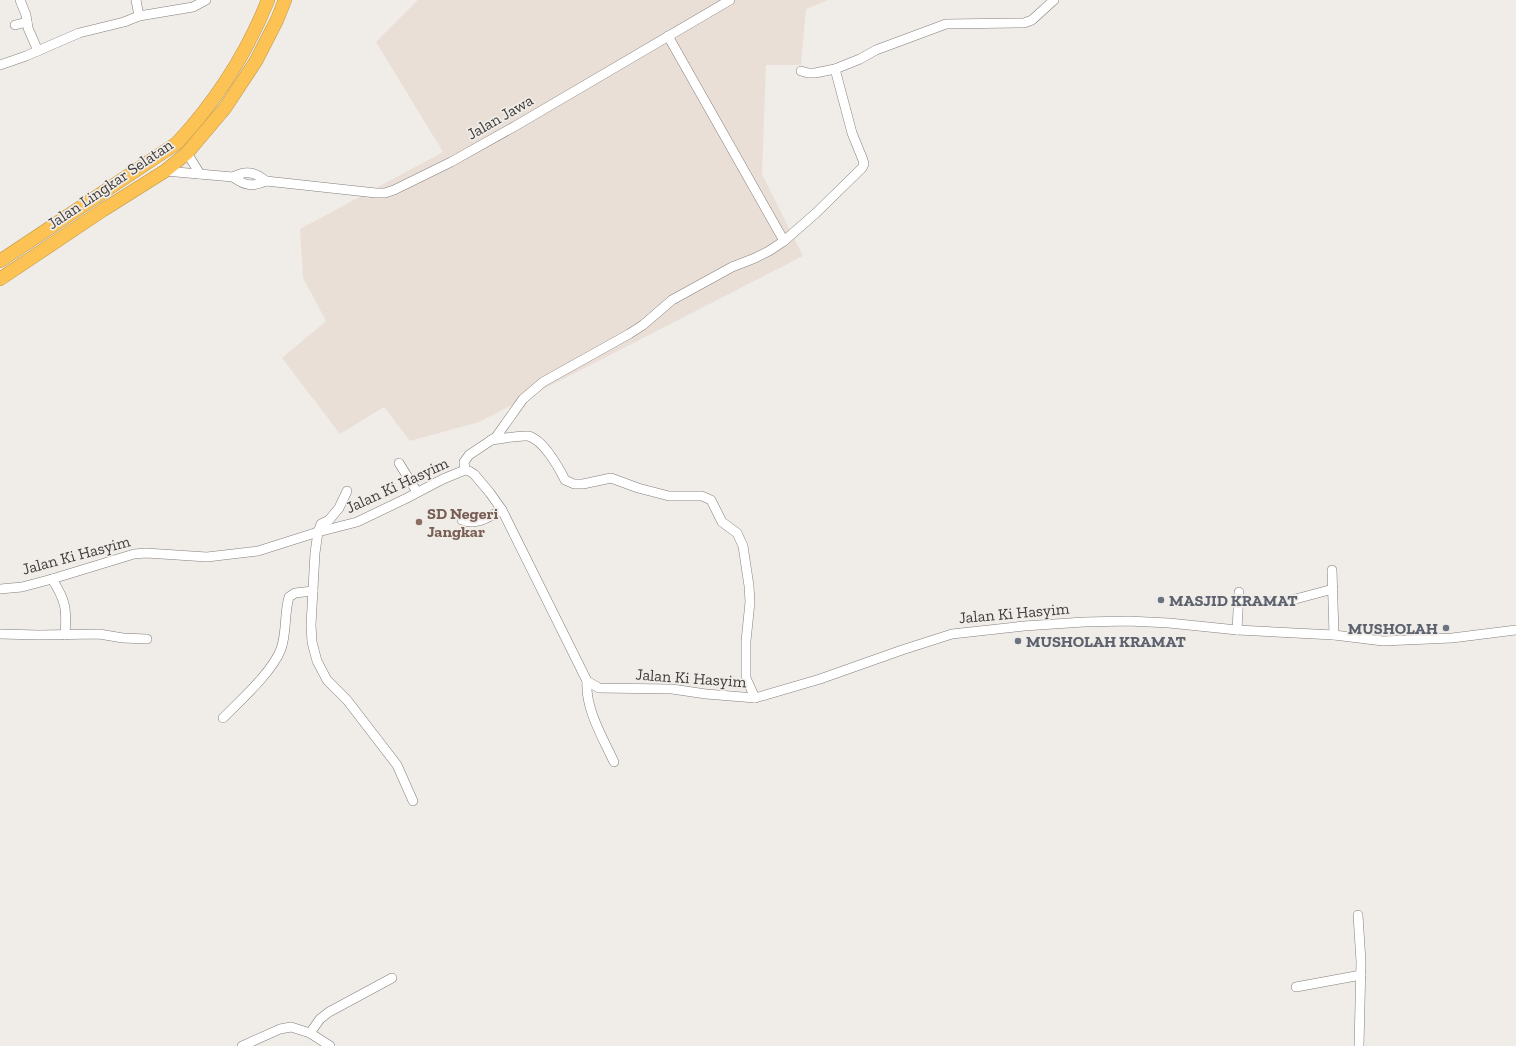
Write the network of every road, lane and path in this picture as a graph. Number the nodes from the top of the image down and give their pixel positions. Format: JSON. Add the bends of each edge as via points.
{"nodes":[{"id":1,"x":20,"y":0,"type":"edge"},
{"id":2,"x":136,"y":0,"type":"edge"},
{"id":3,"x":206,"y":0,"type":"edge"},
{"id":4,"x":268,"y":0,"type":"edge"},
{"id":5,"x":285,"y":0,"type":"edge"},
{"id":6,"x":730,"y":0,"type":"edge"},
{"id":7,"x":1054,"y":0,"type":"edge"},
{"id":8,"x":139,"y":16,"type":"junction"},
{"id":9,"x":27,"y":22,"type":"junction"},
{"id":10,"x":15,"y":25,"type":"dead end"},
{"id":11,"x":668,"y":36,"type":"junction"},
{"id":12,"x":38,"y":51,"type":"junction"},
{"id":13,"x":0,"y":65,"type":"edge"},
{"id":14,"x":835,"y":69,"type":"junction"},
{"id":15,"x":801,"y":71,"type":"dead end"},
{"id":16,"x":205,"y":122,"type":"junction"},
{"id":17,"x":187,"y":153,"type":"junction"},
{"id":18,"x":164,"y":171,"type":"junction"},
{"id":19,"x":200,"y":174,"type":"junction"},
{"id":20,"x":784,"y":241,"type":"junction"},
{"id":21,"x":0,"y":261,"type":"edge"},
{"id":22,"x":0,"y":279,"type":"edge"},
{"id":23,"x":491,"y":440,"type":"junction"},
{"id":24,"x":399,"y":464,"type":"dead end"},
{"id":25,"x":465,"y":470,"type":"junction"},
{"id":26,"x":347,"y":491,"type":"dead end"},
{"id":27,"x":417,"y":492,"type":"junction"},
{"id":28,"x":502,"y":510,"type":"junction"},
{"id":29,"x":462,"y":520,"type":"dead end"},
{"id":30,"x":318,"y":532,"type":"junction"},
{"id":31,"x":1332,"y":570,"type":"dead end"},
{"id":32,"x":52,"y":579,"type":"junction"},
{"id":33,"x":0,"y":589,"type":"edge"},
{"id":34,"x":1333,"y":589,"type":"junction"},
{"id":35,"x":313,"y":591,"type":"junction"},
{"id":36,"x":1239,"y":592,"type":"dead end"},
{"id":37,"x":1266,"y":602,"type":"dead end"},
{"id":38,"x":1236,"y":630,"type":"junction"},
{"id":39,"x":1516,"y":630,"type":"edge"},
{"id":40,"x":0,"y":634,"type":"edge"},
{"id":41,"x":65,"y":635,"type":"junction"},
{"id":42,"x":1334,"y":635,"type":"junction"},
{"id":43,"x":147,"y":638,"type":"dead end"},
{"id":44,"x":587,"y":681,"type":"junction"},
{"id":45,"x":755,"y":698,"type":"junction"},
{"id":46,"x":223,"y":718,"type":"dead end"},
{"id":47,"x":614,"y":762,"type":"dead end"},
{"id":48,"x":413,"y":801,"type":"dead end"},
{"id":49,"x":1358,"y":915,"type":"dead end"},
{"id":50,"x":1361,"y":975,"type":"junction"},
{"id":51,"x":392,"y":978,"type":"dead end"},
{"id":52,"x":1296,"y":987,"type":"dead end"},
{"id":53,"x":310,"y":1033,"type":"junction"},
{"id":54,"x":243,"y":1046,"type":"edge"},
{"id":55,"x":330,"y":1046,"type":"edge"},
{"id":56,"x":1359,"y":1046,"type":"edge"}],
"edges":[{"from":1,"to":9,"type":"street"},
{"from":2,"to":8,"type":"street"},
{"from":3,"to":8,"type":"street","via":[[187,8]]},
{"from":4,"to":16,"type":"highway","name":"Jalan Lingkar Selatan"},
{"from":5,"to":16,"type":"highway","name":"Jalan Lingkar Selatan","via":[[256,61],[225,108]]},
{"from":6,"to":11,"type":"street","name":"Jalan Jawa"},
{"from":7,"to":14,"type":"street","via":[[1032,20],[1024,23],[940,25]]},
{"from":8,"to":12,"type":"street","via":[[79,33]]},
{"from":9,"to":10,"type":"street"},
{"from":9,"to":12,"type":"street"},
{"from":11,"to":19,"type":"street","name":"Jalan Jawa","via":[[517,125],[394,190],[376,194],[266,181],[259,184],[241,184],[233,177]]},
{"from":11,"to":20,"type":"street"},
{"from":12,"to":13,"type":"street"},
{"from":14,"to":15,"type":"street","via":[[814,73]]},
{"from":14,"to":20,"type":"street","via":[[852,133],[864,164],[816,213]]},
{"from":16,"to":17,"type":"highway","name":"Jalan Lingkar Selatan"},
{"from":16,"to":21,"type":"highway","name":"Jalan Lingkar Selatan"},
{"from":17,"to":18,"type":"highway","name":"Jalan Lingkar Selatan"},
{"from":17,"to":19,"type":"street"},
{"from":18,"to":19,"type":"street","name":"Jalan Jawa"},
{"from":18,"to":22,"type":"highway","name":"Jalan Lingkar Selatan"},
{"from":20,"to":23,"type":"street","via":[[762,255],[732,267],[672,300],[629,334],[543,382],[523,399]]},
{"from":23,"to":25,"type":"street","via":[[469,455],[464,462]]},
{"from":23,"to":45,"type":"street","via":[[522,436],[533,438],[548,452],[569,483],[583,484],[611,478],[669,496],[702,496],[712,500],[722,522],[737,533],[743,546],[750,602],[746,678]]},
{"from":24,"to":27,"type":"street"},
{"from":25,"to":27,"type":"street","name":"Jalan Ki Hasyim"},
{"from":25,"to":28,"type":"street","name":"Jalan Ki Hasyim","via":[[474,474]]},
{"from":26,"to":30,"type":"street","via":[[339,508],[329,520],[321,524]]},
{"from":27,"to":30,"type":"street","name":"Jalan Ki Hasyim","via":[[357,522]]},
{"from":28,"to":29,"type":"street","via":[[477,523]]},
{"from":28,"to":44,"type":"street","name":"Jalan Ki Hasyim"},
{"from":30,"to":32,"type":"street","name":"Jalan Ki Hasyim","via":[[242,554],[207,557],[146,552],[134,554]]},
{"from":30,"to":35,"type":"street"},
{"from":31,"to":34,"type":"street"},
{"from":32,"to":33,"type":"street","name":"Jalan Ki Hasyim","via":[[22,587]]},
{"from":32,"to":41,"type":"street","via":[[63,597]]},
{"from":34,"to":37,"type":"street","via":[[1288,601]]},
{"from":34,"to":42,"type":"street"},
{"from":35,"to":46,"type":"street","via":[[298,592],[289,597],[283,640],[278,654],[253,688]]},
{"from":35,"to":48,"type":"street","via":[[311,633],[314,652],[321,669],[327,680],[347,700],[397,765]]},
{"from":36,"to":38,"type":"street"},
{"from":38,"to":42,"type":"street","name":"Jalan Ki Hasyim"},
{"from":38,"to":45,"type":"street","name":"Jalan Ki Hasyim","via":[[1128,621],[964,632]]},
{"from":39,"to":42,"type":"street","name":"Jalan Ki Hasyim","via":[[1452,638],[1394,641]]},
{"from":40,"to":41,"type":"street"},
{"from":41,"to":43,"type":"street","via":[[108,634],[123,638]]},
{"from":44,"to":45,"type":"street","name":"Jalan Ki Hasyim","via":[[599,688],[672,689]]},
{"from":44,"to":47,"type":"street","via":[[586,690],[592,711]]},
{"from":49,"to":50,"type":"street"},
{"from":50,"to":52,"type":"street"},
{"from":50,"to":56,"type":"street"},
{"from":51,"to":53,"type":"street","via":[[328,1012]]},
{"from":53,"to":54,"type":"street","via":[[297,1028],[286,1028]]},
{"from":53,"to":55,"type":"street"}]}
